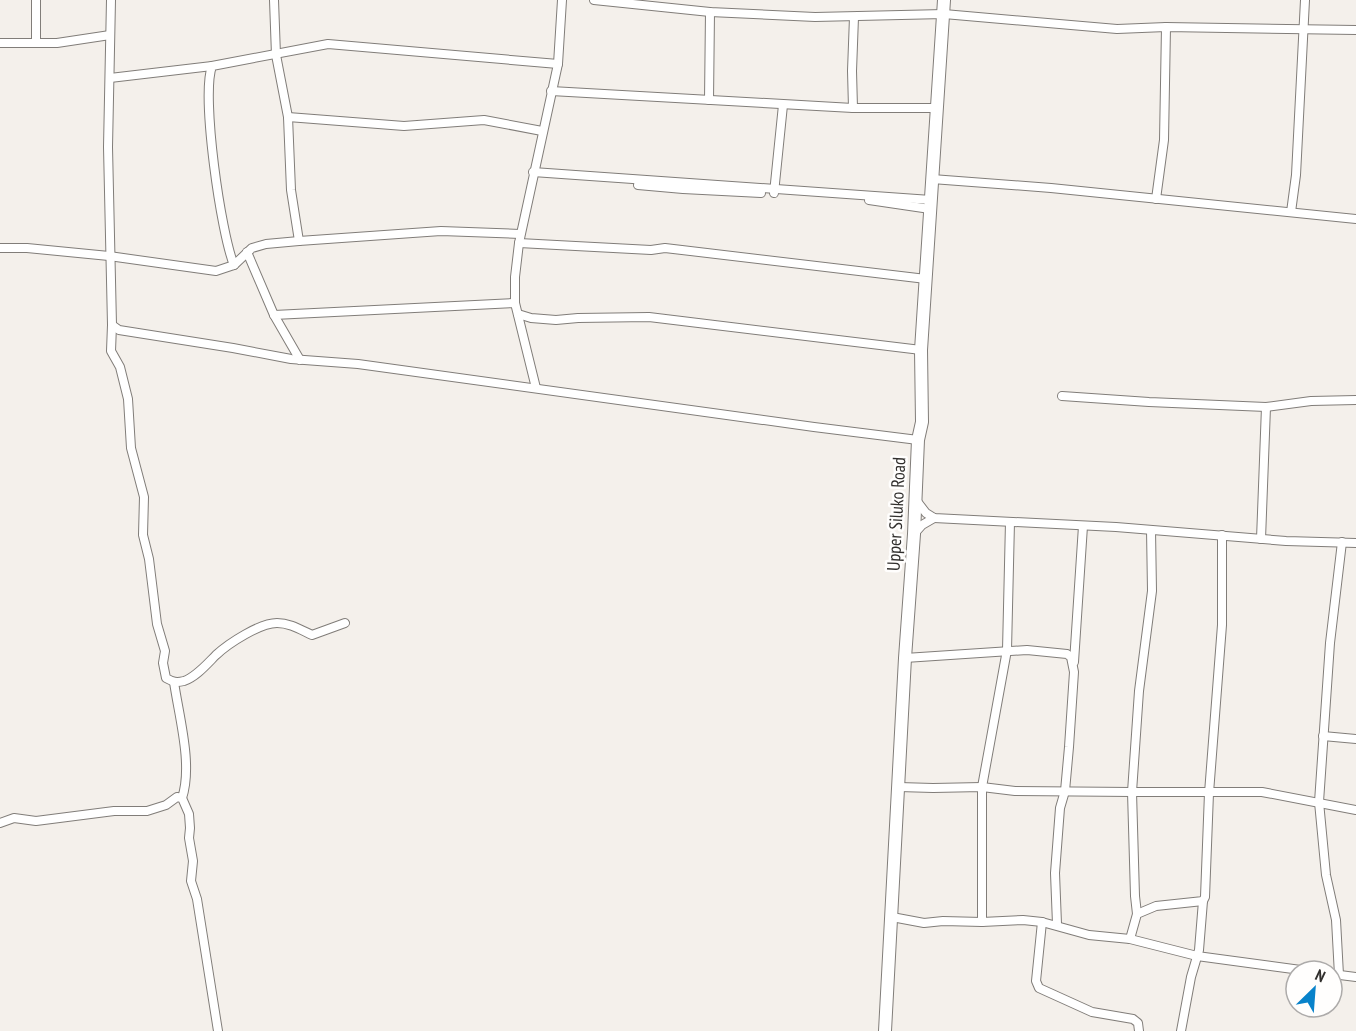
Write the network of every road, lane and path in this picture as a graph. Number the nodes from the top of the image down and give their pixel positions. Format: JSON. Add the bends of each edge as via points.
{"nodes":[{"id":1,"x":36,"y":0,"type":"edge"},
{"id":2,"x":111,"y":0,"type":"edge"},
{"id":3,"x":274,"y":0,"type":"edge"},
{"id":4,"x":562,"y":0,"type":"edge"},
{"id":5,"x":594,"y":0,"type":"edge"},
{"id":6,"x":944,"y":0,"type":"edge"},
{"id":7,"x":1305,"y":0,"type":"edge"},
{"id":8,"x":710,"y":12,"type":"junction"},
{"id":9,"x":944,"y":15,"type":"junction"},
{"id":10,"x":854,"y":17,"type":"junction"},
{"id":11,"x":1166,"y":27,"type":"junction"},
{"id":12,"x":1304,"y":30,"type":"junction"},
{"id":13,"x":1356,"y":30,"type":"edge"},
{"id":14,"x":110,"y":35,"type":"junction"},
{"id":15,"x":0,"y":43,"type":"edge"},
{"id":16,"x":36,"y":43,"type":"junction"},
{"id":17,"x":276,"y":55,"type":"junction"},
{"id":18,"x":558,"y":64,"type":"junction"},
{"id":19,"x":212,"y":66,"type":"junction"},
{"id":20,"x":110,"y":78,"type":"junction"},
{"id":21,"x":551,"y":91,"type":"junction"},
{"id":22,"x":709,"y":100,"type":"junction"},
{"id":23,"x":785,"y":104,"type":"junction"},
{"id":24,"x":853,"y":108,"type":"junction"},
{"id":25,"x":938,"y":108,"type":"junction"},
{"id":26,"x":288,"y":117,"type":"junction"},
{"id":27,"x":542,"y":131,"type":"junction"},
{"id":28,"x":533,"y":172,"type":"junction"},
{"id":29,"x":932,"y":179,"type":"junction"},
{"id":30,"x":638,"y":184,"type":"dead end"},
{"id":31,"x":776,"y":191,"type":"junction"},
{"id":32,"x":1156,"y":198,"type":"junction"},
{"id":33,"x":930,"y":204,"type":"junction"},
{"id":34,"x":1291,"y":212,"type":"junction"},
{"id":35,"x":1356,"y":219,"type":"edge"},
{"id":36,"x":520,"y":238,"type":"junction"},
{"id":37,"x":299,"y":241,"type":"junction"},
{"id":38,"x":0,"y":248,"type":"edge"},
{"id":39,"x":247,"y":252,"type":"junction"},
{"id":40,"x":109,"y":256,"type":"junction"},
{"id":41,"x":234,"y":265,"type":"junction"},
{"id":42,"x":926,"y":279,"type":"junction"},
{"id":43,"x":515,"y":303,"type":"junction"},
{"id":44,"x":518,"y":314,"type":"junction"},
{"id":45,"x":274,"y":315,"type":"junction"},
{"id":46,"x":112,"y":325,"type":"junction"},
{"id":47,"x":921,"y":350,"type":"junction"},
{"id":48,"x":300,"y":360,"type":"junction"},
{"id":49,"x":536,"y":388,"type":"junction"},
{"id":50,"x":1062,"y":396,"type":"dead end"},
{"id":51,"x":1356,"y":400,"type":"edge"},
{"id":52,"x":1266,"y":407,"type":"junction"},
{"id":53,"x":918,"y":440,"type":"junction"},
{"id":54,"x":915,"y":500,"type":"junction"},
{"id":55,"x":934,"y":518,"type":"junction"},
{"id":56,"x":1010,"y":522,"type":"junction"},
{"id":57,"x":1083,"y":526,"type":"junction"},
{"id":58,"x":1151,"y":530,"type":"junction"},
{"id":59,"x":914,"y":534,"type":"junction"},
{"id":60,"x":1222,"y":535,"type":"junction"},
{"id":61,"x":1261,"y":539,"type":"junction"},
{"id":62,"x":1342,"y":542,"type":"junction"},
{"id":63,"x":1356,"y":543,"type":"edge"},
{"id":64,"x":345,"y":623,"type":"dead end"},
{"id":65,"x":1007,"y":650,"type":"junction"},
{"id":66,"x":904,"y":658,"type":"junction"},
{"id":67,"x":1074,"y":672,"type":"junction"},
{"id":68,"x":174,"y":682,"type":"junction"},
{"id":69,"x":1323,"y":736,"type":"junction"},
{"id":70,"x":1356,"y":739,"type":"edge"},
{"id":71,"x":899,"y":787,"type":"junction"},
{"id":72,"x":982,"y":787,"type":"junction"},
{"id":73,"x":1065,"y":791,"type":"junction"},
{"id":74,"x":1132,"y":792,"type":"junction"},
{"id":75,"x":1209,"y":794,"type":"junction"},
{"id":76,"x":182,"y":798,"type":"junction"},
{"id":77,"x":1319,"y":802,"type":"junction"},
{"id":78,"x":1356,"y":810,"type":"edge"},
{"id":79,"x":0,"y":823,"type":"edge"},
{"id":80,"x":1203,"y":901,"type":"junction"},
{"id":81,"x":1137,"y":914,"type":"junction"},
{"id":82,"x":892,"y":917,"type":"junction"},
{"id":83,"x":982,"y":922,"type":"junction"},
{"id":84,"x":1042,"y":922,"type":"junction"},
{"id":85,"x":1057,"y":924,"type":"junction"},
{"id":86,"x":1131,"y":939,"type":"junction"},
{"id":87,"x":1197,"y":956,"type":"junction"},
{"id":88,"x":1336,"y":959,"type":"edge"},
{"id":89,"x":1284,"y":968,"type":"edge"},
{"id":90,"x":218,"y":1031,"type":"edge"},
{"id":91,"x":885,"y":1031,"type":"edge"},
{"id":92,"x":1139,"y":1031,"type":"edge"},
{"id":93,"x":1181,"y":1031,"type":"edge"}],
"edges":[{"from":1,"to":16,"type":"street"},
{"from":2,"to":14,"type":"street"},
{"from":3,"to":17,"type":"street"},
{"from":4,"to":18,"type":"street"},
{"from":5,"to":8,"type":"street"},
{"from":6,"to":9,"type":"main road","name":"Upper Siluko Road"},
{"from":7,"to":12,"type":"street"},
{"from":8,"to":10,"type":"street"},
{"from":8,"to":22,"type":"street"},
{"from":9,"to":10,"type":"street"},
{"from":9,"to":11,"type":"street","via":[[1117,29]]},
{"from":9,"to":25,"type":"main road","name":"Upper Siluko Road"},
{"from":10,"to":24,"type":"street"},
{"from":11,"to":12,"type":"street"},
{"from":11,"to":32,"type":"street","via":[[1164,140]]},
{"from":12,"to":13,"type":"street"},
{"from":12,"to":34,"type":"street"},
{"from":14,"to":16,"type":"street"},
{"from":14,"to":20,"type":"street"},
{"from":15,"to":16,"type":"street"},
{"from":17,"to":18,"type":"street","via":[[328,44]]},
{"from":17,"to":19,"type":"street"},
{"from":17,"to":26,"type":"street"},
{"from":18,"to":21,"type":"street"},
{"from":19,"to":20,"type":"street"},
{"from":19,"to":41,"type":"street","via":[[209,90],[213,145],[223,228]]},
{"from":20,"to":40,"type":"street"},
{"from":21,"to":22,"type":"street"},
{"from":21,"to":27,"type":"street"},
{"from":22,"to":23,"type":"street"},
{"from":23,"to":24,"type":"street"},
{"from":23,"to":31,"type":"street"},
{"from":24,"to":25,"type":"street"},
{"from":25,"to":29,"type":"main road","name":"Upper Siluko Road"},
{"from":26,"to":27,"type":"street","via":[[404,126],[484,120]]},
{"from":26,"to":37,"type":"street","via":[[291,190]]},
{"from":27,"to":28,"type":"street"},
{"from":28,"to":31,"type":"street"},
{"from":28,"to":36,"type":"street"},
{"from":29,"to":32,"type":"street"},
{"from":29,"to":33,"type":"main road","name":"Upper Siluko Road"},
{"from":30,"to":31,"type":"street"},
{"from":31,"to":33,"type":"street"},
{"from":32,"to":34,"type":"street"},
{"from":33,"to":42,"type":"main road","name":"Upper Siluko Road"},
{"from":34,"to":35,"type":"street"},
{"from":36,"to":37,"type":"street","via":[[441,231]]},
{"from":36,"to":42,"type":"street","via":[[665,248]]},
{"from":36,"to":43,"type":"street","via":[[514,276]]},
{"from":37,"to":39,"type":"street","via":[[266,244]]},
{"from":38,"to":40,"type":"street"},
{"from":39,"to":41,"type":"street"},
{"from":39,"to":45,"type":"street"},
{"from":40,"to":41,"type":"street","via":[[216,271]]},
{"from":40,"to":46,"type":"street"},
{"from":42,"to":47,"type":"main road","name":"Upper Siluko Road"},
{"from":43,"to":44,"type":"street"},
{"from":43,"to":45,"type":"street"},
{"from":44,"to":47,"type":"street","via":[[556,320],[649,317]]},
{"from":44,"to":49,"type":"street"},
{"from":45,"to":48,"type":"street"},
{"from":46,"to":48,"type":"street","via":[[122,331]]},
{"from":46,"to":68,"type":"street","via":[[111,351],[120,367],[128,399],[131,448],[144,497],[143,535],[165,651],[163,663],[166,678]]},
{"from":47,"to":53,"type":"main road","name":"Upper Siluko Road","via":[[922,422]]},
{"from":48,"to":49,"type":"street"},
{"from":49,"to":53,"type":"street"},
{"from":50,"to":52,"type":"street"},
{"from":51,"to":52,"type":"street"},
{"from":52,"to":61,"type":"street"},
{"from":53,"to":54,"type":"main road","name":"Upper Siluko Road"},
{"from":54,"to":55,"type":"street"},
{"from":54,"to":59,"type":"main road","name":"Upper Siluko Road"},
{"from":55,"to":56,"type":"street"},
{"from":55,"to":59,"type":"street"},
{"from":56,"to":57,"type":"street"},
{"from":56,"to":65,"type":"street"},
{"from":57,"to":58,"type":"street"},
{"from":57,"to":67,"type":"street"},
{"from":58,"to":60,"type":"street"},
{"from":58,"to":74,"type":"street","via":[[1152,591],[1139,691]]},
{"from":59,"to":66,"type":"main road","name":"Upper Siluko Road"},
{"from":60,"to":61,"type":"street"},
{"from":60,"to":75,"type":"street","via":[[1222,625]]},
{"from":61,"to":62,"type":"street"},
{"from":62,"to":63,"type":"street"},
{"from":62,"to":69,"type":"street"},
{"from":64,"to":68,"type":"street","via":[[312,635],[292,625],[263,626],[229,644],[185,681]]},
{"from":65,"to":66,"type":"street"},
{"from":65,"to":67,"type":"street","via":[[1067,654],[1073,661]]},
{"from":65,"to":72,"type":"street"},
{"from":66,"to":71,"type":"main road","name":"Upper Siluko Road"},
{"from":67,"to":73,"type":"street"},
{"from":68,"to":76,"type":"street","via":[[186,763]]},
{"from":69,"to":70,"type":"street"},
{"from":69,"to":77,"type":"street"},
{"from":71,"to":72,"type":"street"},
{"from":71,"to":82,"type":"main road","name":"Upper Siluko Road"},
{"from":72,"to":73,"type":"street"},
{"from":72,"to":83,"type":"street"},
{"from":73,"to":74,"type":"street"},
{"from":73,"to":85,"type":"street","via":[[1055,873]]},
{"from":74,"to":75,"type":"street"},
{"from":74,"to":81,"type":"street"},
{"from":75,"to":77,"type":"street","via":[[1262,792]]},
{"from":75,"to":80,"type":"street"},
{"from":76,"to":79,"type":"street","via":[[147,812],[114,811],[36,821],[14,818]]},
{"from":76,"to":90,"type":"street","via":[[189,814],[191,881]]},
{"from":77,"to":78,"type":"street"},
{"from":77,"to":88,"type":"street","via":[[1326,875],[1336,920]]},
{"from":80,"to":81,"type":"street","via":[[1156,906]]},
{"from":80,"to":87,"type":"street"},
{"from":81,"to":86,"type":"street"},
{"from":82,"to":83,"type":"street","via":[[924,924]]},
{"from":82,"to":91,"type":"main road","name":"Upper Siluko Road"},
{"from":83,"to":84,"type":"street"},
{"from":84,"to":85,"type":"street"},
{"from":84,"to":92,"type":"street","via":[[1036,981],[1039,988],[1092,1012],[1134,1019]]},
{"from":85,"to":86,"type":"street","via":[[1089,934]]},
{"from":86,"to":87,"type":"street"},
{"from":87,"to":89,"type":"street"},
{"from":87,"to":93,"type":"street"}]}
